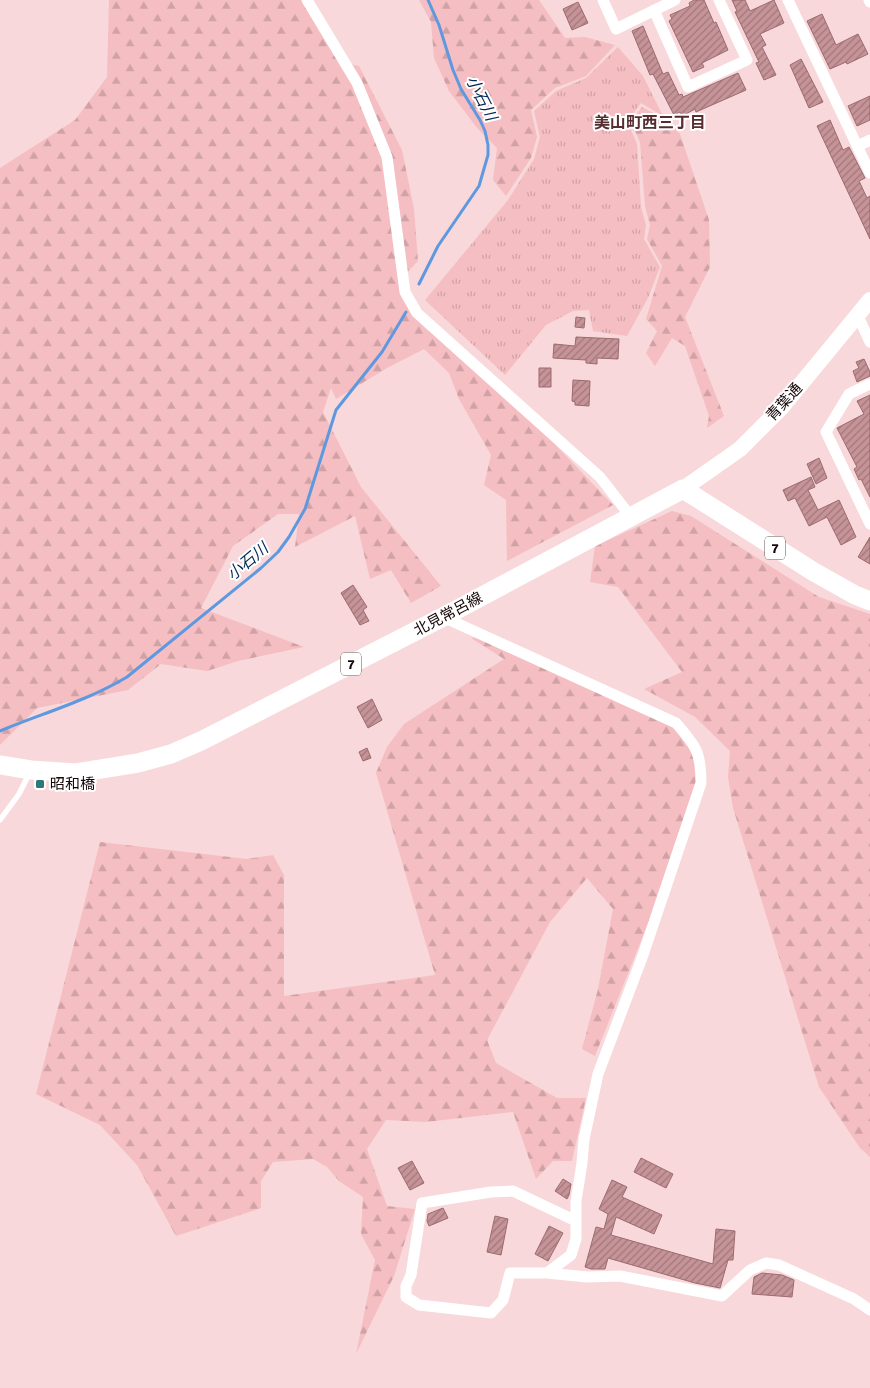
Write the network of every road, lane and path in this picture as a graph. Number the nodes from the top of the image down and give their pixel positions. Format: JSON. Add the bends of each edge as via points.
{"nodes":[{"id":1,"x":307,"y":0,"type":"edge"},
{"id":2,"x":603,"y":0,"type":"edge"},
{"id":3,"x":675,"y":0,"type":"edge"},
{"id":4,"x":719,"y":0,"type":"edge"},
{"id":5,"x":788,"y":0,"type":"edge"},
{"id":6,"x":654,"y":10,"type":"junction"},
{"id":7,"x":870,"y":140,"type":"edge"},
{"id":8,"x":858,"y":146,"type":"junction"},
{"id":9,"x":870,"y":173,"type":"edge"},
{"id":10,"x":870,"y":300,"type":"edge"},
{"id":11,"x":858,"y":316,"type":"junction"},
{"id":12,"x":870,"y":342,"type":"edge"},
{"id":13,"x":870,"y":384,"type":"edge"},
{"id":14,"x":683,"y":489,"type":"junction"},
{"id":15,"x":631,"y":517,"type":"junction"},
{"id":16,"x":870,"y":524,"type":"edge"},
{"id":17,"x":870,"y":601,"type":"edge"},
{"id":18,"x":443,"y":617,"type":"junction"},
{"id":19,"x":0,"y":765,"type":"edge"},
{"id":20,"x":31,"y":770,"type":"junction"},
{"id":21,"x":0,"y":820,"type":"edge"},
{"id":22,"x":576,"y":1221,"type":"junction"},
{"id":23,"x":547,"y":1273,"type":"junction"},
{"id":24,"x":870,"y":1310,"type":"edge"}],
"edges":[{"from":1,"to":15,"type":"street","via":[[358,82],[387,157],[405,292],[417,313],[600,476]]},
{"from":2,"to":6,"type":"street","via":[[616,29]]},
{"from":3,"to":6,"type":"street"},
{"from":4,"to":6,"type":"street","via":[[746,60],[688,87]]},
{"from":5,"to":8,"type":"street"},
{"from":7,"to":8,"type":"street"},
{"from":8,"to":9,"type":"street"},
{"from":10,"to":11,"type":"street","name":"青葉通"},
{"from":11,"to":12,"type":"street"},
{"from":11,"to":14,"type":"street","name":"青葉通","via":[[782,407],[740,448]]},
{"from":13,"to":16,"type":"street","via":[[849,394],[826,432]]},
{"from":14,"to":15,"type":"main road","name":"北見常呂線","number":"7"},
{"from":14,"to":17,"type":"main road","number":"7","via":[[814,572]]},
{"from":15,"to":18,"type":"main road","name":"北見常呂線","number":"7"},
{"from":18,"to":20,"type":"main road","name":"北見常呂線","number":"7","via":[[171,754],[76,773]]},
{"from":18,"to":22,"type":"street","via":[[666,717],[676,723],[699,753],[701,783],[643,955],[598,1074],[584,1138]]},
{"from":19,"to":20,"type":"main road","name":"北見常呂線","number":"7"},
{"from":20,"to":21,"type":"lane"},
{"from":22,"to":23,"type":"street","via":[[576,1239],[571,1255]]},
{"from":22,"to":23,"type":"street","via":[[513,1191],[422,1203],[411,1275],[406,1286],[406,1297],[418,1305],[491,1313],[503,1300],[510,1273]]},
{"from":23,"to":24,"type":"street","via":[[620,1276],[722,1296],[750,1270],[766,1263],[779,1265],[854,1299]]}]}
